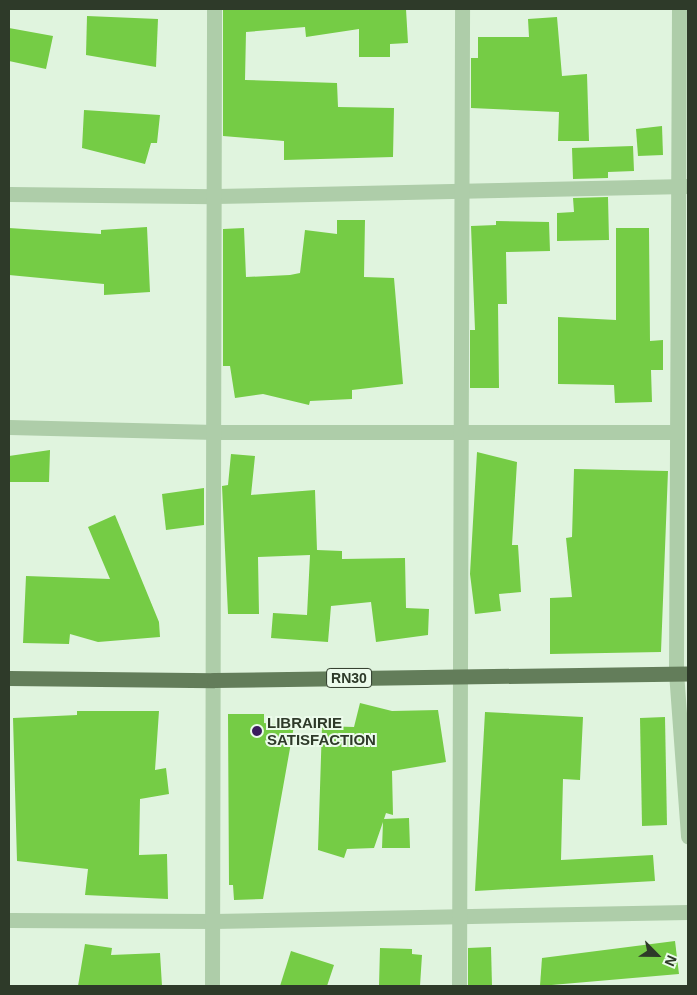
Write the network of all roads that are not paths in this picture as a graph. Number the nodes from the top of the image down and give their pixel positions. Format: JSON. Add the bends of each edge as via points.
{"nodes":[{"id":1,"x":214,"y":9,"type":"edge"},
{"id":2,"x":462,"y":9,"type":"edge"},
{"id":3,"x":679,"y":9,"type":"edge"},
{"id":4,"x":683,"y":186,"type":"edge"},
{"id":5,"x":462,"y":190,"type":"junction"},
{"id":6,"x":9,"y":194,"type":"edge"},
{"id":7,"x":215,"y":196,"type":"junction"},
{"id":8,"x":9,"y":427,"type":"edge"},
{"id":9,"x":214,"y":432,"type":"junction"},
{"id":10,"x":461,"y":432,"type":"junction"},
{"id":11,"x":677,"y":432,"type":"junction"},
{"id":12,"x":682,"y":672,"type":"edge"},
{"id":13,"x":460,"y":676,"type":"junction"},
{"id":14,"x":9,"y":678,"type":"edge"},
{"id":15,"x":214,"y":680,"type":"junction"},
{"id":16,"x":688,"y":837,"type":"edge"},
{"id":17,"x":688,"y":912,"type":"edge"},
{"id":18,"x":460,"y":916,"type":"junction"},
{"id":19,"x":9,"y":920,"type":"edge"},
{"id":20,"x":212,"y":921,"type":"junction"},
{"id":21,"x":212,"y":986,"type":"edge"},
{"id":22,"x":460,"y":986,"type":"edge"}],
"edges":[{"from":1,"to":7,"type":"street"},
{"from":2,"to":5,"type":"street"},
{"from":3,"to":4,"type":"street"},
{"from":4,"to":5,"type":"street"},
{"from":4,"to":11,"type":"street"},
{"from":5,"to":7,"type":"street"},
{"from":5,"to":10,"type":"street"},
{"from":6,"to":7,"type":"street"},
{"from":7,"to":9,"type":"street"},
{"from":8,"to":9,"type":"street"},
{"from":9,"to":10,"type":"street"},
{"from":9,"to":15,"type":"street"},
{"from":10,"to":11,"type":"street"},
{"from":10,"to":13,"type":"street"},
{"from":11,"to":12,"type":"street"},
{"from":12,"to":13,"type":"main road","number":"RN30"},
{"from":12,"to":16,"type":"street"},
{"from":13,"to":15,"type":"main road","number":"RN30"},
{"from":13,"to":18,"type":"street"},
{"from":14,"to":15,"type":"main road","number":"RN30"},
{"from":15,"to":20,"type":"street"},
{"from":17,"to":18,"type":"street"},
{"from":18,"to":20,"type":"street"},
{"from":18,"to":22,"type":"street"},
{"from":19,"to":20,"type":"street"},
{"from":20,"to":21,"type":"street"}]}
